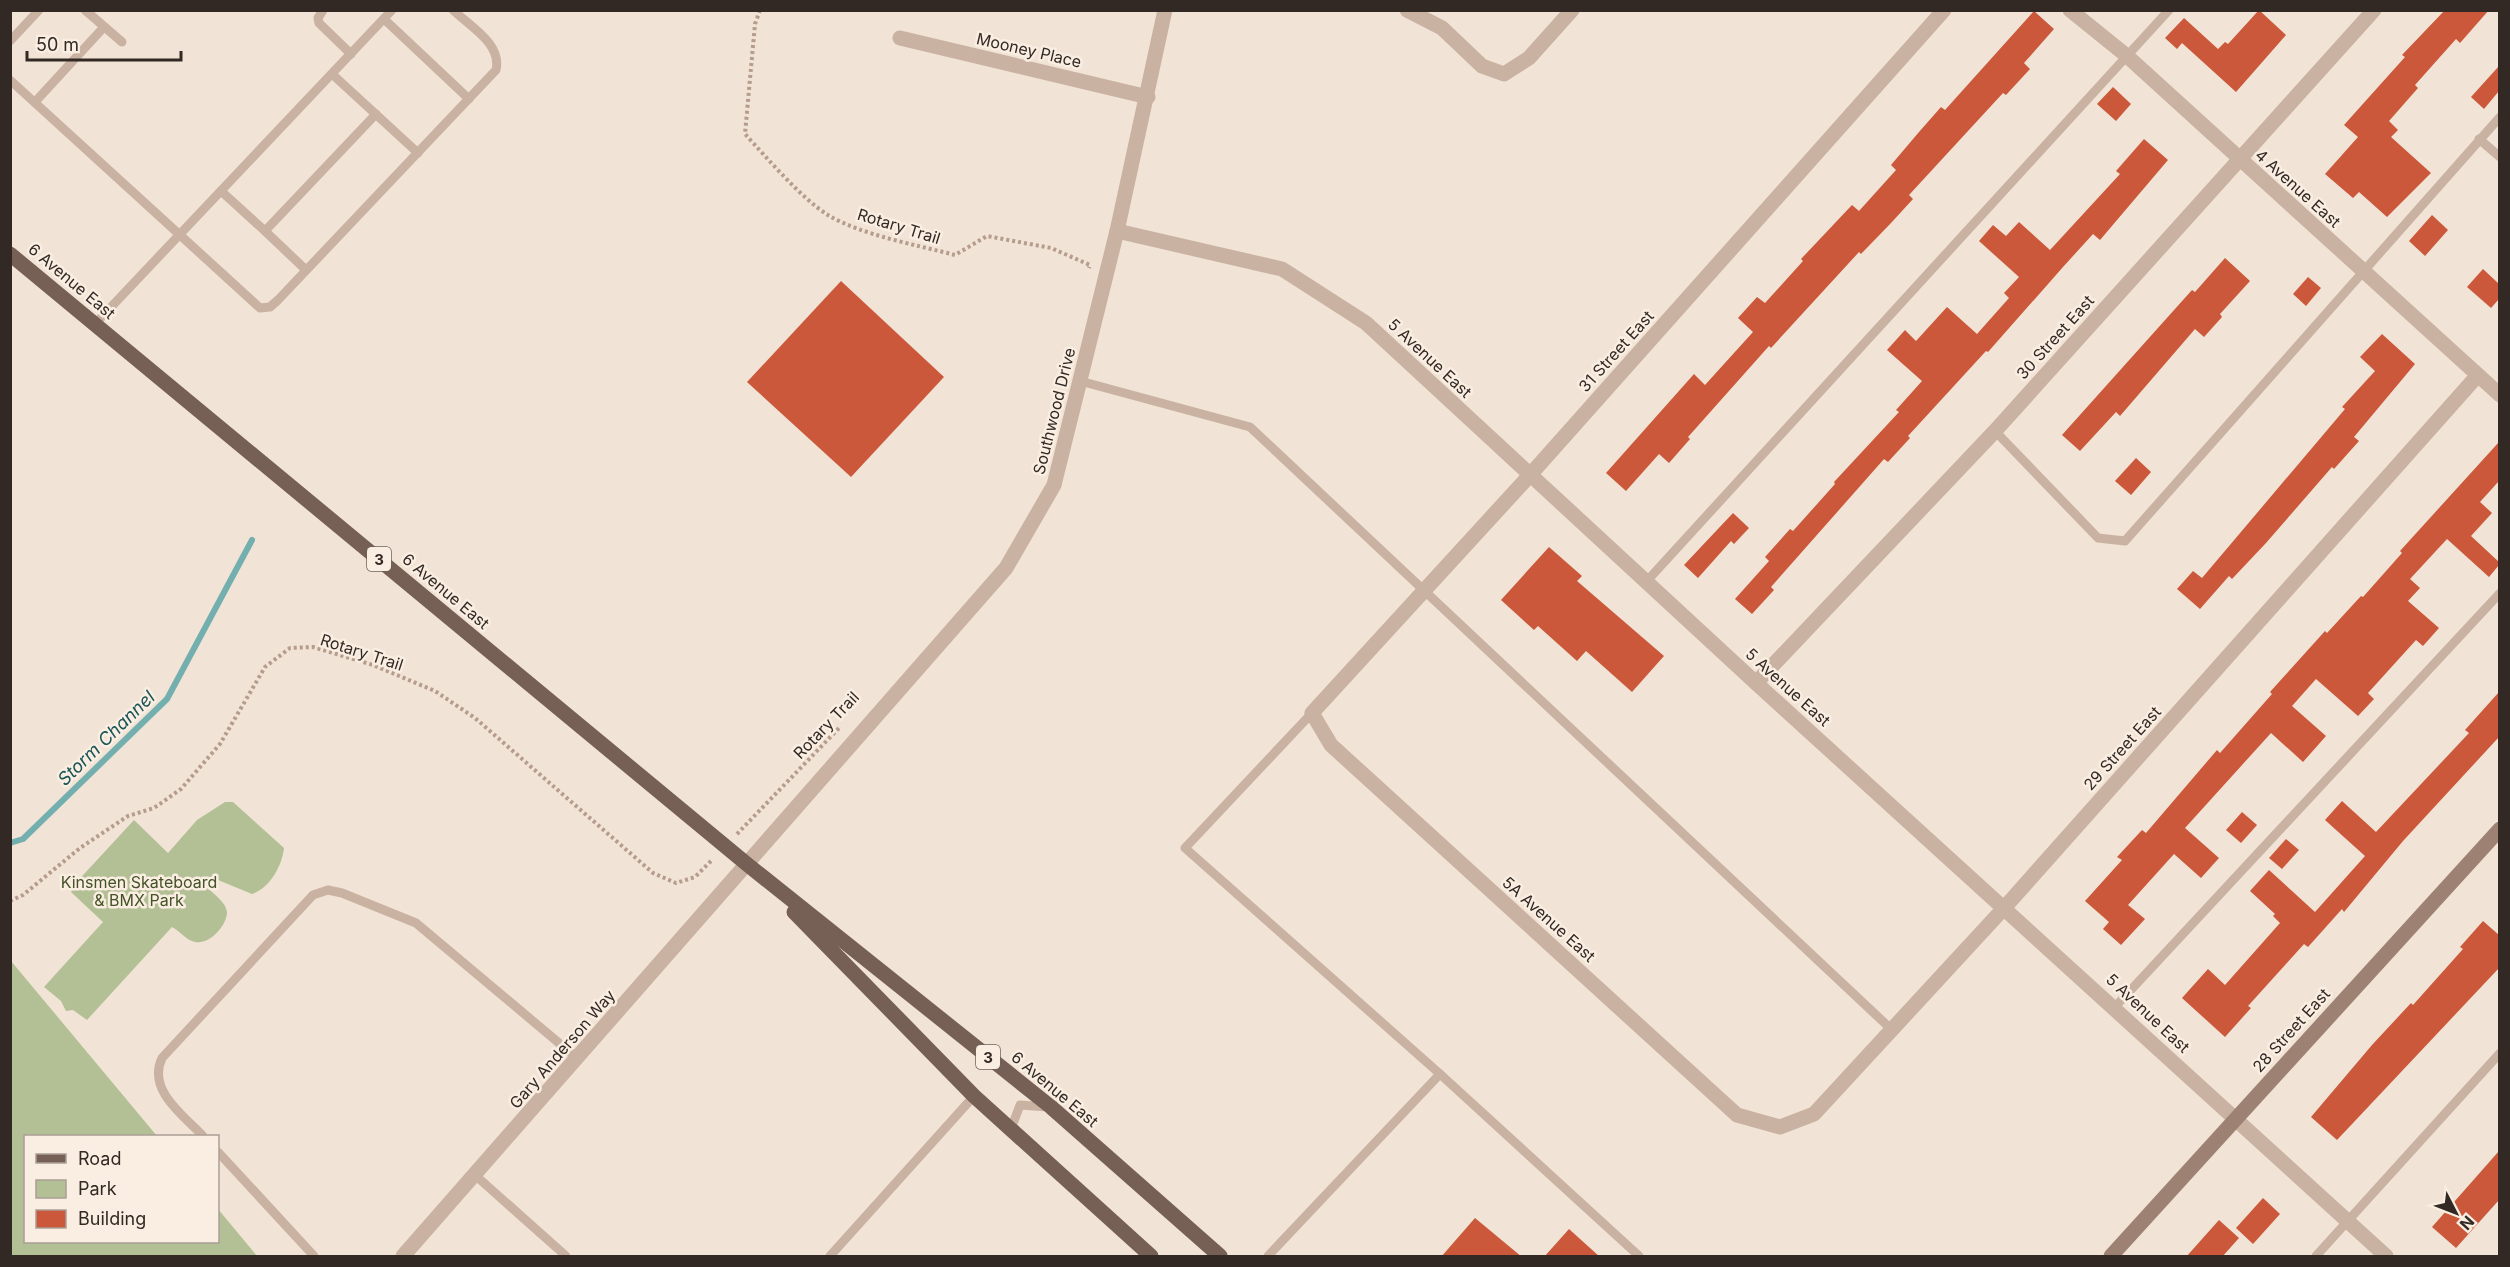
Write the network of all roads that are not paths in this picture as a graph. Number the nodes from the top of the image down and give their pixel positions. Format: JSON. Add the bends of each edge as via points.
{"nodes":[{"id":1,"x":39,"y":10,"type":"edge"},
{"id":2,"x":86,"y":10,"type":"edge"},
{"id":3,"x":323,"y":10,"type":"edge"},
{"id":4,"x":392,"y":10,"type":"edge"},
{"id":5,"x":453,"y":10,"type":"edge"},
{"id":6,"x":1165,"y":10,"type":"edge"},
{"id":7,"x":1407,"y":10,"type":"edge"},
{"id":8,"x":1572,"y":10,"type":"edge"},
{"id":9,"x":1944,"y":10,"type":"edge"},
{"id":10,"x":2070,"y":10,"type":"edge"},
{"id":11,"x":2169,"y":10,"type":"edge"},
{"id":12,"x":2374,"y":10,"type":"edge"},
{"id":13,"x":384,"y":19,"type":"junction"},
{"id":14,"x":104,"y":27,"type":"junction"},
{"id":15,"x":900,"y":38,"type":"dead end"},
{"id":16,"x":10,"y":41,"type":"edge"},
{"id":17,"x":122,"y":42,"type":"dead end"},
{"id":18,"x":351,"y":54,"type":"junction"},
{"id":19,"x":2127,"y":56,"type":"junction"},
{"id":20,"x":332,"y":74,"type":"junction"},
{"id":21,"x":10,"y":81,"type":"edge"},
{"id":22,"x":1148,"y":98,"type":"junction"},
{"id":23,"x":469,"y":99,"type":"junction"},
{"id":24,"x":35,"y":102,"type":"junction"},
{"id":25,"x":376,"y":114,"type":"junction"},
{"id":26,"x":2499,"y":117,"type":"edge"},
{"id":27,"x":2479,"y":139,"type":"junction"},
{"id":28,"x":418,"y":153,"type":"junction"},
{"id":29,"x":2499,"y":157,"type":"edge"},
{"id":30,"x":2239,"y":158,"type":"junction"},
{"id":31,"x":221,"y":191,"type":"junction"},
{"id":32,"x":265,"y":231,"type":"junction"},
{"id":33,"x":1117,"y":231,"type":"junction"},
{"id":34,"x":179,"y":234,"type":"junction"},
{"id":35,"x":10,"y":254,"type":"edge"},
{"id":36,"x":306,"y":270,"type":"junction"},
{"id":37,"x":2362,"y":271,"type":"junction"},
{"id":38,"x":95,"y":324,"type":"junction"},
{"id":39,"x":2478,"y":375,"type":"junction"},
{"id":40,"x":1080,"y":381,"type":"junction"},
{"id":41,"x":2499,"y":394,"type":"edge"},
{"id":42,"x":1995,"y":431,"type":"junction"},
{"id":43,"x":1530,"y":475,"type":"junction"},
{"id":44,"x":1646,"y":582,"type":"junction"},
{"id":45,"x":1423,"y":592,"type":"junction"},
{"id":46,"x":2499,"y":593,"type":"edge"},
{"id":47,"x":1756,"y":683,"type":"junction"},
{"id":48,"x":1312,"y":713,"type":"junction"},
{"id":49,"x":2499,"y":829,"type":"edge"},
{"id":50,"x":748,"y":865,"type":"junction"},
{"id":51,"x":2005,"y":907,"type":"junction"},
{"id":52,"x":2115,"y":1007,"type":"junction"},
{"id":53,"x":1891,"y":1029,"type":"junction"},
{"id":54,"x":2499,"y":1053,"type":"edge"},
{"id":55,"x":578,"y":1059,"type":"junction"},
{"id":56,"x":1440,"y":1074,"type":"junction"},
{"id":57,"x":974,"y":1096,"type":"junction"},
{"id":58,"x":1051,"y":1107,"type":"junction"},
{"id":59,"x":2236,"y":1118,"type":"junction"},
{"id":60,"x":1780,"y":1127,"type":"joint"},
{"id":61,"x":1011,"y":1129,"type":"junction"},
{"id":62,"x":201,"y":1135,"type":"edge"},
{"id":63,"x":219,"y":1153,"type":"edge"},
{"id":64,"x":475,"y":1175,"type":"junction"},
{"id":65,"x":2348,"y":1221,"type":"junction"},
{"id":66,"x":314,"y":1257,"type":"edge"},
{"id":67,"x":403,"y":1257,"type":"edge"},
{"id":68,"x":566,"y":1257,"type":"edge"},
{"id":69,"x":830,"y":1257,"type":"edge"},
{"id":70,"x":1151,"y":1257,"type":"edge"},
{"id":71,"x":1220,"y":1257,"type":"edge"},
{"id":72,"x":1268,"y":1257,"type":"edge"},
{"id":73,"x":1639,"y":1257,"type":"edge"},
{"id":74,"x":2111,"y":1257,"type":"edge"},
{"id":75,"x":2316,"y":1257,"type":"edge"},
{"id":76,"x":2386,"y":1257,"type":"edge"}],
"edges":[{"from":1,"to":16,"type":"lane"},
{"from":2,"to":14,"type":"lane"},
{"from":3,"to":18,"type":"lane","via":[[319,23]]},
{"from":4,"to":13,"type":"lane"},
{"from":5,"to":23,"type":"lane","via":[[495,48],[498,60],[496,70]]},
{"from":6,"to":22,"type":"street","name":"Southwood Drive"},
{"from":7,"to":8,"type":"street","via":[[1442,28],[1482,66],[1504,74],[1529,58]]},
{"from":9,"to":43,"type":"street","name":"31 Street East"},
{"from":10,"to":19,"type":"street","name":"4 Avenue East"},
{"from":11,"to":19,"type":"lane"},
{"from":12,"to":30,"type":"street","name":"30 Street East"},
{"from":13,"to":18,"type":"lane"},
{"from":13,"to":23,"type":"lane"},
{"from":14,"to":17,"type":"lane"},
{"from":14,"to":24,"type":"lane"},
{"from":15,"to":22,"type":"street","name":"Mooney Place"},
{"from":18,"to":20,"type":"lane"},
{"from":19,"to":30,"type":"street","name":"4 Avenue East"},
{"from":19,"to":44,"type":"lane"},
{"from":20,"to":25,"type":"lane"},
{"from":20,"to":31,"type":"lane"},
{"from":21,"to":24,"type":"lane"},
{"from":22,"to":33,"type":"street","name":"Southwood Drive"},
{"from":23,"to":28,"type":"lane"},
{"from":24,"to":34,"type":"lane"},
{"from":25,"to":28,"type":"lane"},
{"from":25,"to":32,"type":"lane"},
{"from":26,"to":27,"type":"lane"},
{"from":27,"to":29,"type":"lane"},
{"from":27,"to":37,"type":"lane"},
{"from":28,"to":36,"type":"lane"},
{"from":30,"to":37,"type":"street","name":"4 Avenue East"},
{"from":30,"to":42,"type":"street","name":"30 Street East"},
{"from":31,"to":32,"type":"lane"},
{"from":31,"to":34,"type":"lane"},
{"from":32,"to":36,"type":"lane"},
{"from":33,"to":40,"type":"street","name":"Southwood Drive"},
{"from":33,"to":43,"type":"street","name":"5 Avenue East","via":[[1282,269],[1366,323]]},
{"from":34,"to":36,"type":"lane","via":[[260,308],[270,307]]},
{"from":34,"to":38,"type":"lane"},
{"from":35,"to":38,"type":"main road","name":"6 Avenue East","number":"3"},
{"from":37,"to":39,"type":"street","name":"4 Avenue East"},
{"from":37,"to":42,"type":"lane","via":[[2125,541],[2098,538]]},
{"from":38,"to":50,"type":"main road","name":"6 Avenue East","number":"3"},
{"from":39,"to":41,"type":"street","name":"4 Avenue East"},
{"from":39,"to":51,"type":"street","name":"29 Street East"},
{"from":40,"to":45,"type":"lane","via":[[1250,427]]},
{"from":40,"to":50,"type":"street","name":"Southwood Drive","via":[[1054,485],[1006,567]]},
{"from":42,"to":47,"type":"street","name":"30 Street East"},
{"from":43,"to":44,"type":"street","name":"5 Avenue East"},
{"from":43,"to":45,"type":"street","name":"31 Street East"},
{"from":44,"to":47,"type":"street","name":"5 Avenue East"},
{"from":45,"to":48,"type":"street","name":"31 Street East"},
{"from":45,"to":53,"type":"lane"},
{"from":46,"to":52,"type":"lane"},
{"from":47,"to":51,"type":"street","name":"5 Avenue East"},
{"from":48,"to":56,"type":"lane","via":[[1185,848]]},
{"from":48,"to":60,"type":"street","name":"5A Avenue East","via":[[1330,745],[1737,1115]]},
{"from":49,"to":59,"type":"street","name":"28 Street East"},
{"from":50,"to":55,"type":"street","name":"Gary Anderson Way"},
{"from":50,"to":57,"type":"main road","name":"6 Avenue East","number":"3"},
{"from":50,"to":58,"type":"main road","name":"6 Avenue East","number":"3"},
{"from":51,"to":52,"type":"street","name":"5 Avenue East"},
{"from":51,"to":53,"type":"street","name":"29 Street East"},
{"from":52,"to":59,"type":"street","name":"5 Avenue East"},
{"from":53,"to":60,"type":"street","name":"29 Street East","via":[[1814,1114]]},
{"from":54,"to":65,"type":"lane"},
{"from":55,"to":62,"type":"lane","via":[[416,923],[328,890],[313,895],[162,1058],[157,1080],[163,1092]]},
{"from":55,"to":64,"type":"street","name":"Gary Anderson Way"},
{"from":56,"to":72,"type":"lane"},
{"from":56,"to":73,"type":"lane"},
{"from":57,"to":61,"type":"main road","name":"6 Avenue East","number":"3"},
{"from":57,"to":69,"type":"lane"},
{"from":58,"to":61,"type":"lane","via":[[1020,1105]]},
{"from":58,"to":71,"type":"main road","name":"6 Avenue East","number":"3"},
{"from":59,"to":65,"type":"street","name":"5 Avenue East"},
{"from":59,"to":74,"type":"street","name":"28 Street East"},
{"from":61,"to":70,"type":"main road","name":"6 Avenue East","number":"3"},
{"from":63,"to":66,"type":"lane"},
{"from":64,"to":67,"type":"street","name":"Gary Anderson Way"},
{"from":64,"to":68,"type":"lane"},
{"from":65,"to":75,"type":"lane"},
{"from":65,"to":76,"type":"street","name":"5 Avenue East"}]}
